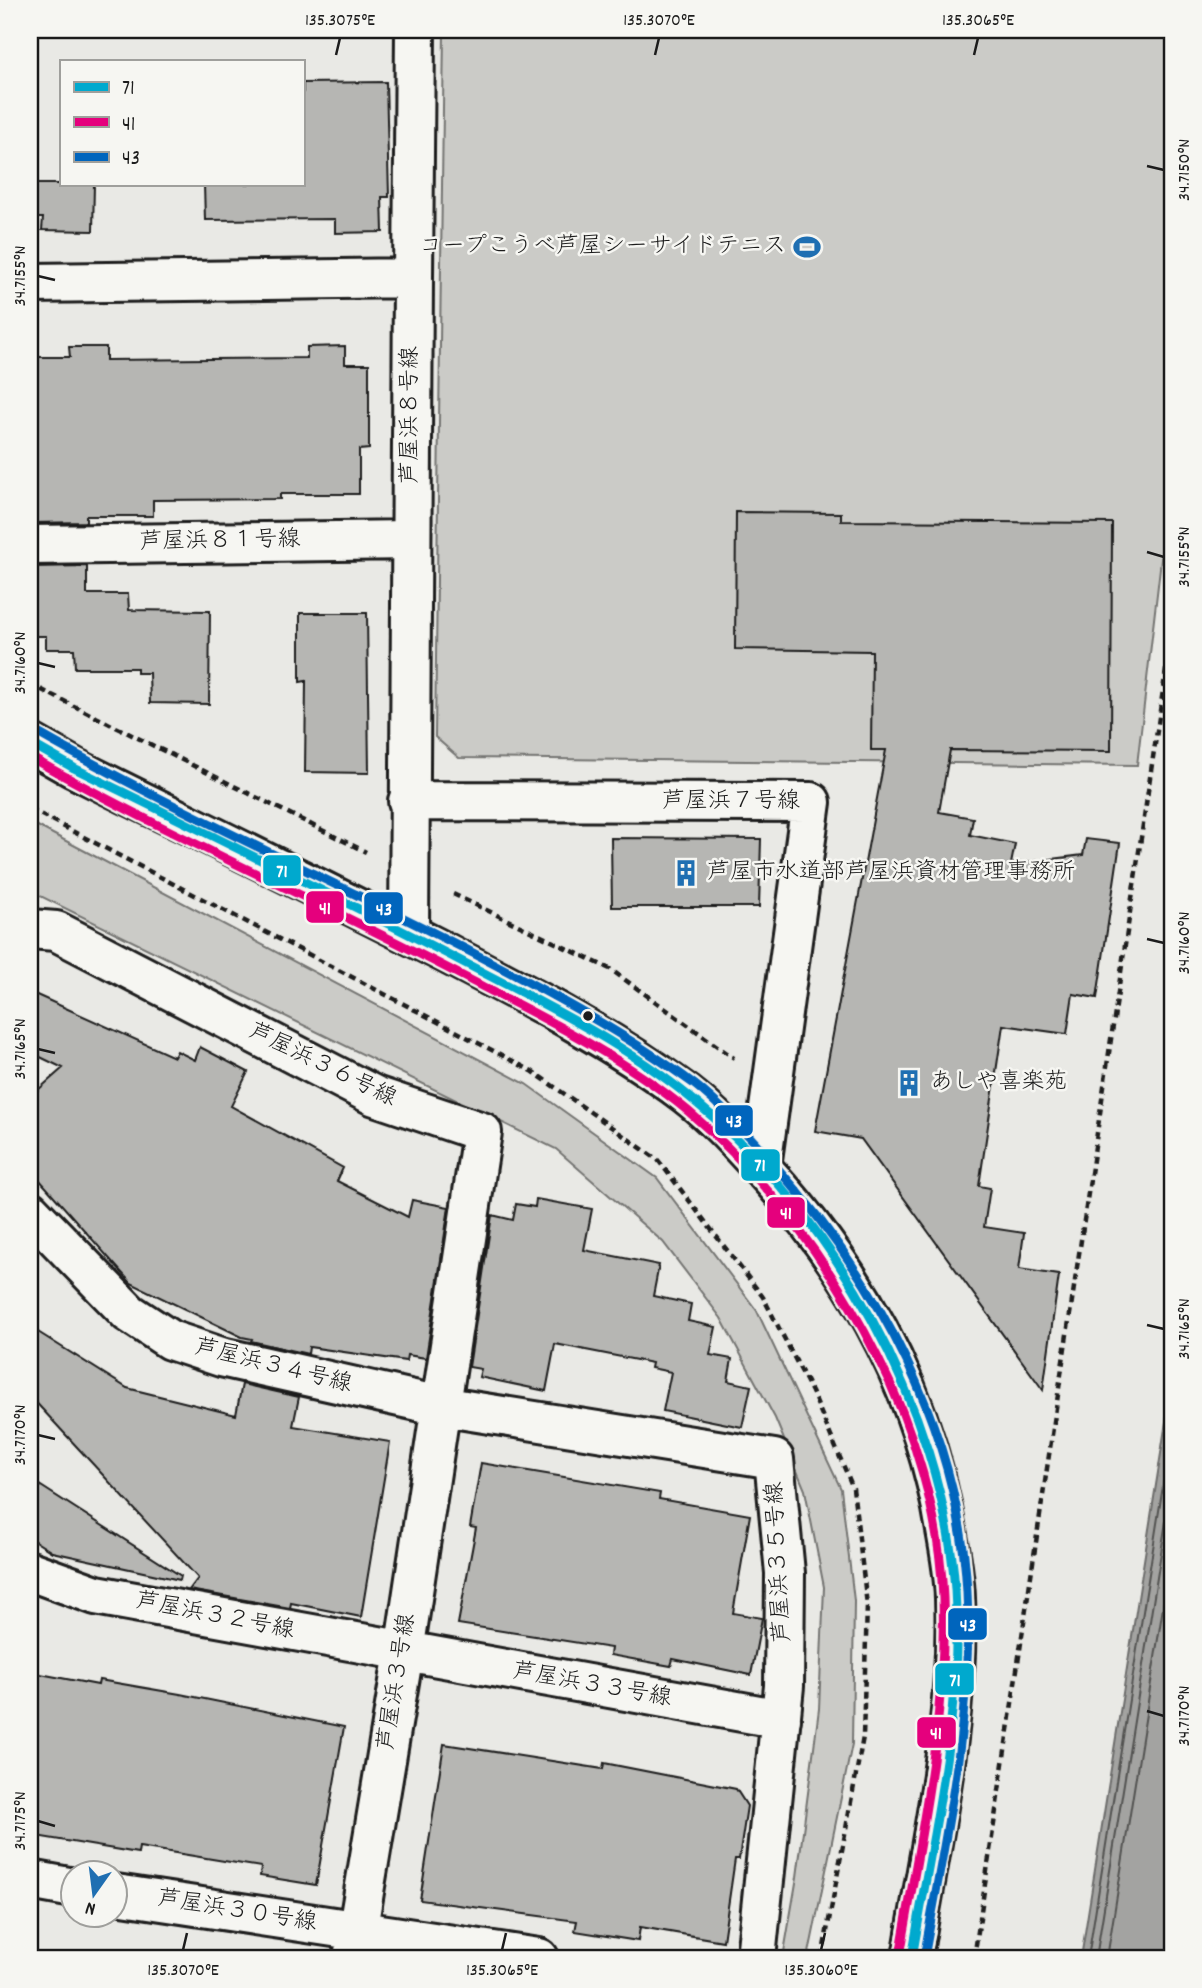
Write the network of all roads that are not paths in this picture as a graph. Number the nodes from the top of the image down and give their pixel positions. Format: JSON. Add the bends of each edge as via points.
{"nodes":[{"id":1,"x":415,"y":30,"type":"edge"},
{"id":2,"x":412,"y":278,"type":"junction"},
{"id":3,"x":30,"y":283,"type":"edge"},
{"id":4,"x":411,"y":540,"type":"junction"},
{"id":5,"x":30,"y":545,"type":"edge"},
{"id":6,"x":30,"y":743,"type":"edge"},
{"id":7,"x":408,"y":801,"type":"junction"},
{"id":8,"x":30,"y":929,"type":"edge"},
{"id":9,"x":408,"y":934,"type":"junction"},
{"id":10,"x":761,"y":1167,"type":"junction"},
{"id":11,"x":30,"y":1211,"type":"edge"},
{"id":12,"x":440,"y":1406,"type":"junction"},
{"id":13,"x":30,"y":1571,"type":"edge"},
{"id":14,"x":404,"y":1652,"type":"junction"},
{"id":15,"x":781,"y":1719,"type":"junction"},
{"id":16,"x":30,"y":1880,"type":"edge"},
{"id":17,"x":60,"y":1885,"type":"edge"},
{"id":18,"x":130,"y":1897,"type":"edge"},
{"id":19,"x":356,"y":1944,"type":"edge"},
{"id":20,"x":539,"y":1958,"type":"edge"},
{"id":21,"x":756,"y":1958,"type":"edge"},
{"id":22,"x":912,"y":1958,"type":"edge"}],
"edges":[{"from":1,"to":2,"type":"street","name":"芦屋浜８号線"},
{"from":2,"to":3,"type":"street"},
{"from":2,"to":4,"type":"street","name":"芦屋浜８号線"},
{"from":4,"to":5,"type":"street","name":"芦屋浜８１号線"},
{"from":4,"to":7,"type":"street","name":"芦屋浜８号線"},
{"from":6,"to":9,"type":"street"},
{"from":7,"to":9,"type":"street","name":"芦屋浜８号線"},
{"from":7,"to":10,"type":"street","name":"芦屋浜７号線","via":[[811,802]]},
{"from":8,"to":12,"type":"street","name":"芦屋浜３６号線","via":[[56,931],[375,1096],[482,1132]]},
{"from":9,"to":10,"type":"street","via":[[560,1013],[647,1067],[690,1097]]},
{"from":10,"to":22,"type":"street","via":[[827,1245],[889,1346],[919,1417],[945,1526],[955,1594],[955,1651],[943,1769]]},
{"from":11,"to":12,"type":"street","name":"芦屋浜３４号線","via":[[129,1313],[170,1340],[221,1357]]},
{"from":12,"to":14,"type":"street","name":"芦屋浜３号線"},
{"from":12,"to":15,"type":"street","name":"芦屋浜３５号線","via":[[774,1459],[785,1573]]},
{"from":13,"to":14,"type":"street","name":"芦屋浜３２号線","via":[[96,1595]]},
{"from":14,"to":15,"type":"street","name":"芦屋浜３３号線"},
{"from":14,"to":19,"type":"street","name":"芦屋浜３号線"},
{"from":15,"to":21,"type":"street","name":"芦屋浜３５号線"},
{"from":16,"to":17,"type":"street"},
{"from":18,"to":19,"type":"street","name":"芦屋浜３０号線"},
{"from":19,"to":20,"type":"street","name":"芦屋浜３０号線"}]}
